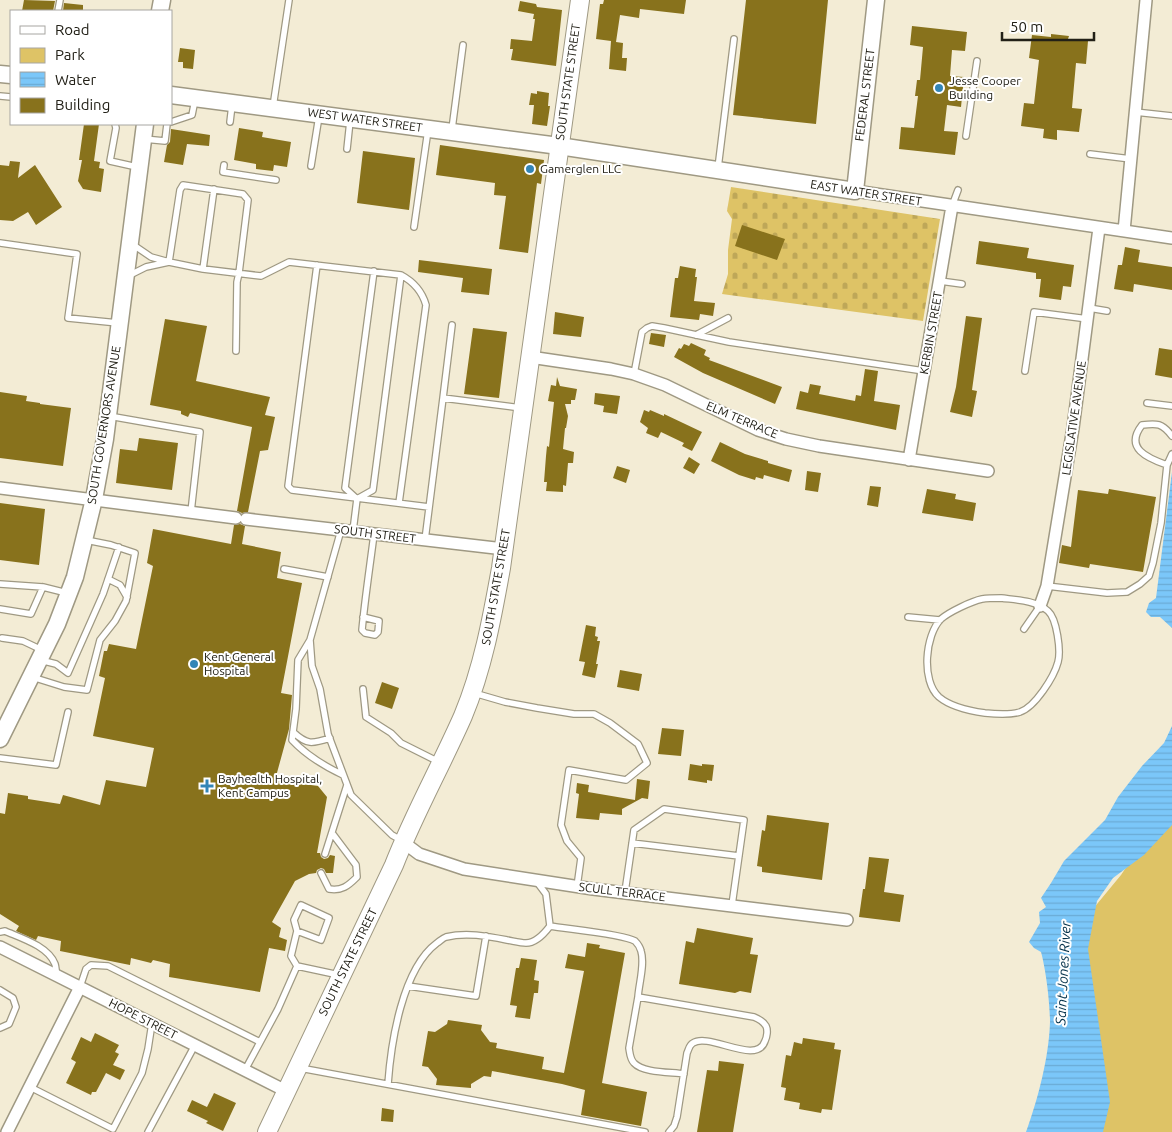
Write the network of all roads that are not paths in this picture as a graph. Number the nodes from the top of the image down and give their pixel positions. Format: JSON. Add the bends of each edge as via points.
{"nodes":[{"id":1,"x":289,"y":0,"type":"edge"},
{"id":2,"x":580,"y":0,"type":"edge"},
{"id":3,"x":876,"y":0,"type":"edge"},
{"id":4,"x":1146,"y":0,"type":"edge"},
{"id":5,"x":734,"y":39,"type":"dead end"},
{"id":6,"x":463,"y":45,"type":"dead end"},
{"id":7,"x":976,"y":61,"type":"dead end"},
{"id":8,"x":172,"y":95,"type":"edge"},
{"id":9,"x":196,"y":98,"type":"junction"},
{"id":10,"x":232,"y":103,"type":"junction"},
{"id":11,"x":273,"y":108,"type":"junction"},
{"id":12,"x":1135,"y":112,"type":"junction"},
{"id":13,"x":320,"y":114,"type":"junction"},
{"id":14,"x":1172,"y":116,"type":"edge"},
{"id":15,"x":350,"y":118,"type":"junction"},
{"id":16,"x":172,"y":122,"type":"edge"},
{"id":17,"x":230,"y":122,"type":"dead end"},
{"id":18,"x":115,"y":125,"type":"edge"},
{"id":19,"x":167,"y":125,"type":"edge"},
{"id":20,"x":428,"y":129,"type":"junction"},
{"id":21,"x":144,"y":131,"type":"edge"},
{"id":22,"x":451,"y":132,"type":"junction"},
{"id":23,"x":966,"y":136,"type":"dead end"},
{"id":24,"x":559,"y":146,"type":"junction"},
{"id":25,"x":346,"y":149,"type":"dead end"},
{"id":26,"x":1090,"y":154,"type":"dead end"},
{"id":27,"x":1131,"y":159,"type":"junction"},
{"id":28,"x":224,"y":165,"type":"dead end"},
{"id":29,"x":311,"y":166,"type":"dead end"},
{"id":30,"x":140,"y":168,"type":"junction"},
{"id":31,"x":718,"y":170,"type":"junction"},
{"id":32,"x":276,"y":180,"type":"dead end"},
{"id":33,"x":214,"y":189,"type":"junction"},
{"id":34,"x":958,"y":190,"type":"dead end"},
{"id":35,"x":854,"y":191,"type":"junction"},
{"id":36,"x":952,"y":206,"type":"junction"},
{"id":37,"x":414,"y":227,"type":"dead end"},
{"id":38,"x":1098,"y":228,"type":"junction"},
{"id":39,"x":1124,"y":231,"type":"junction"},
{"id":40,"x":1172,"y":238,"type":"edge"},
{"id":41,"x":0,"y":243,"type":"edge"},
{"id":42,"x":131,"y":243,"type":"junction"},
{"id":43,"x":169,"y":262,"type":"junction"},
{"id":44,"x":317,"y":265,"type":"junction"},
{"id":45,"x":203,"y":269,"type":"junction"},
{"id":46,"x":374,"y":272,"type":"junction"},
{"id":47,"x":239,"y":273,"type":"junction"},
{"id":48,"x":401,"y":275,"type":"junction"},
{"id":49,"x":126,"y":277,"type":"junction"},
{"id":50,"x":940,"y":281,"type":"junction"},
{"id":51,"x":962,"y":284,"type":"dead end"},
{"id":52,"x":1107,"y":311,"type":"dead end"},
{"id":53,"x":1089,"y":313,"type":"junction"},
{"id":54,"x":728,"y":318,"type":"dead end"},
{"id":55,"x":120,"y":324,"type":"junction"},
{"id":56,"x":452,"y":325,"type":"dead end"},
{"id":57,"x":696,"y":335,"type":"junction"},
{"id":58,"x":236,"y":351,"type":"dead end"},
{"id":59,"x":530,"y":357,"type":"junction"},
{"id":60,"x":924,"y":371,"type":"junction"},
{"id":61,"x":1025,"y":372,"type":"dead end"},
{"id":62,"x":634,"y":374,"type":"junction"},
{"id":63,"x":443,"y":398,"type":"junction"},
{"id":64,"x":1147,"y":403,"type":"dead end"},
{"id":65,"x":1172,"y":406,"type":"edge"},
{"id":66,"x":523,"y":409,"type":"junction"},
{"id":67,"x":108,"y":416,"type":"junction"},
{"id":68,"x":1172,"y":436,"type":"edge"},
{"id":69,"x":1172,"y":454,"type":"edge"},
{"id":70,"x":909,"y":460,"type":"junction"},
{"id":71,"x":1166,"y":466,"type":"junction"},
{"id":72,"x":988,"y":471,"type":"dead end"},
{"id":73,"x":0,"y":488,"type":"edge"},
{"id":74,"x":94,"y":499,"type":"junction"},
{"id":75,"x":358,"y":499,"type":"junction"},
{"id":76,"x":399,"y":504,"type":"junction"},
{"id":77,"x":429,"y":507,"type":"junction"},
{"id":78,"x":191,"y":512,"type":"junction"},
{"id":79,"x":341,"y":530,"type":"junction"},
{"id":80,"x":353,"y":531,"type":"junction"},
{"id":81,"x":374,"y":534,"type":"junction"},
{"id":82,"x":84,"y":540,"type":"junction"},
{"id":83,"x":425,"y":540,"type":"junction"},
{"id":84,"x":118,"y":548,"type":"junction"},
{"id":85,"x":504,"y":549,"type":"junction"},
{"id":86,"x":284,"y":569,"type":"dead end"},
{"id":87,"x":328,"y":577,"type":"junction"},
{"id":88,"x":108,"y":580,"type":"junction"},
{"id":89,"x":0,"y":584,"type":"edge"},
{"id":90,"x":1048,"y":586,"type":"junction"},
{"id":91,"x":43,"y":587,"type":"junction"},
{"id":92,"x":69,"y":593,"type":"junction"},
{"id":93,"x":127,"y":596,"type":"junction"},
{"id":94,"x":1040,"y":606,"type":"junction"},
{"id":95,"x":0,"y":609,"type":"edge"},
{"id":96,"x":363,"y":617,"type":"dead end"},
{"id":97,"x":908,"y":617,"type":"dead end"},
{"id":98,"x":940,"y":620,"type":"junction"},
{"id":99,"x":1024,"y":630,"type":"dead end"},
{"id":100,"x":2,"y":638,"type":"dead end"},
{"id":101,"x":310,"y":640,"type":"junction"},
{"id":102,"x":42,"y":655,"type":"junction"},
{"id":103,"x":32,"y":677,"type":"junction"},
{"id":104,"x":363,"y":690,"type":"dead end"},
{"id":105,"x":472,"y":693,"type":"junction"},
{"id":106,"x":68,"y":712,"type":"dead end"},
{"id":107,"x":2,"y":728,"type":"edge"},
{"id":108,"x":293,"y":732,"type":"junction"},
{"id":109,"x":330,"y":738,"type":"junction"},
{"id":110,"x":0,"y":758,"type":"edge"},
{"id":111,"x":441,"y":762,"type":"junction"},
{"id":112,"x":343,"y":774,"type":"junction"},
{"id":113,"x":347,"y":785,"type":"junction"},
{"id":114,"x":332,"y":833,"type":"junction"},
{"id":115,"x":403,"y":842,"type":"junction"},
{"id":116,"x":632,"y":843,"type":"junction"},
{"id":117,"x":325,"y":854,"type":"dead end"},
{"id":118,"x":739,"y":856,"type":"junction"},
{"id":119,"x":321,"y":873,"type":"dead end"},
{"id":120,"x":536,"y":880,"type":"junction"},
{"id":121,"x":577,"y":887,"type":"junction"},
{"id":122,"x":625,"y":892,"type":"junction"},
{"id":123,"x":732,"y":906,"type":"junction"},
{"id":124,"x":847,"y":920,"type":"dead end"},
{"id":125,"x":550,"y":926,"type":"junction"},
{"id":126,"x":297,"y":931,"type":"junction"},
{"id":127,"x":0,"y":932,"type":"edge"},
{"id":128,"x":486,"y":936,"type":"junction"},
{"id":129,"x":0,"y":947,"type":"edge"},
{"id":130,"x":297,"y":966,"type":"junction"},
{"id":131,"x":57,"y":976,"type":"junction"},
{"id":132,"x":341,"y":976,"type":"junction"},
{"id":133,"x":408,"y":986,"type":"junction"},
{"id":134,"x":80,"y":987,"type":"junction"},
{"id":135,"x":0,"y":990,"type":"edge"},
{"id":136,"x":638,"y":997,"type":"junction"},
{"id":137,"x":152,"y":1023,"type":"junction"},
{"id":138,"x":0,"y":1028,"type":"edge"},
{"id":139,"x":260,"y":1042,"type":"junction"},
{"id":140,"x":195,"y":1044,"type":"junction"},
{"id":141,"x":298,"y":1068,"type":"junction"},
{"id":142,"x":245,"y":1070,"type":"junction"},
{"id":143,"x":684,"y":1074,"type":"junction"},
{"id":144,"x":388,"y":1084,"type":"junction"},
{"id":145,"x":30,"y":1087,"type":"junction"},
{"id":146,"x":286,"y":1092,"type":"junction"},
{"id":147,"x":7,"y":1132,"type":"edge"},
{"id":148,"x":148,"y":1132,"type":"edge"},
{"id":149,"x":267,"y":1132,"type":"edge"},
{"id":150,"x":645,"y":1132,"type":"edge"},
{"id":151,"x":669,"y":1132,"type":"edge"}],
"edges":[{"from":1,"to":11,"type":"lane"},
{"from":2,"to":24,"type":"main road","name":"SOUTH STATE STREET"},
{"from":3,"to":35,"type":"street","name":"FEDERAL STREET"},
{"from":4,"to":12,"type":"street"},
{"from":5,"to":31,"type":"lane"},
{"from":6,"to":22,"type":"lane"},
{"from":7,"to":23,"type":"lane"},
{"from":8,"to":9,"type":"street","name":"WEST WATER STREET"},
{"from":9,"to":10,"type":"street","name":"WEST WATER STREET"},
{"from":9,"to":16,"type":"lane","via":[[192,115]]},
{"from":10,"to":11,"type":"street","name":"WEST WATER STREET"},
{"from":10,"to":17,"type":"lane"},
{"from":11,"to":13,"type":"street","name":"WEST WATER STREET"},
{"from":12,"to":14,"type":"lane"},
{"from":12,"to":27,"type":"street"},
{"from":13,"to":15,"type":"street","name":"WEST WATER STREET"},
{"from":13,"to":29,"type":"lane"},
{"from":15,"to":20,"type":"street","name":"WEST WATER STREET"},
{"from":15,"to":25,"type":"lane"},
{"from":18,"to":30,"type":"lane","via":[[110,161]]},
{"from":19,"to":21,"type":"lane","via":[[165,141]]},
{"from":20,"to":22,"type":"street","name":"WEST WATER STREET"},
{"from":20,"to":37,"type":"lane"},
{"from":21,"to":30,"type":"street","name":"SOUTH GOVERNORS AVENUE"},
{"from":22,"to":24,"type":"street","name":"WEST WATER STREET"},
{"from":24,"to":31,"type":"street","name":"EAST WATER STREET"},
{"from":24,"to":59,"type":"main road","name":"SOUTH STATE STREET"},
{"from":26,"to":27,"type":"lane"},
{"from":27,"to":39,"type":"street"},
{"from":28,"to":32,"type":"lane","via":[[223,172]]},
{"from":30,"to":42,"type":"street","name":"SOUTH GOVERNORS AVENUE"},
{"from":31,"to":35,"type":"street","name":"EAST WATER STREET"},
{"from":33,"to":43,"type":"lane","via":[[183,185]]},
{"from":33,"to":45,"type":"lane"},
{"from":33,"to":47,"type":"lane","via":[[242,194],[248,200]]},
{"from":34,"to":36,"type":"lane"},
{"from":35,"to":36,"type":"street","name":"EAST WATER STREET"},
{"from":36,"to":38,"type":"street","name":"EAST WATER STREET"},
{"from":36,"to":50,"type":"street","name":"KERBIN STREET"},
{"from":38,"to":39,"type":"street","name":"EAST WATER STREET"},
{"from":38,"to":53,"type":"street","name":"LEGISLATIVE AVENUE"},
{"from":39,"to":40,"type":"street","name":"EAST WATER STREET"},
{"from":41,"to":55,"type":"lane","via":[[77,254],[68,318]]},
{"from":42,"to":43,"type":"lane","via":[[151,257]]},
{"from":42,"to":49,"type":"street","name":"SOUTH GOVERNORS AVENUE"},
{"from":43,"to":45,"type":"lane"},
{"from":43,"to":49,"type":"lane","via":[[146,267]]},
{"from":44,"to":46,"type":"lane"},
{"from":44,"to":47,"type":"lane","via":[[289,262],[261,276]]},
{"from":44,"to":75,"type":"lane","via":[[288,486],[292,490]]},
{"from":45,"to":47,"type":"lane"},
{"from":46,"to":48,"type":"lane"},
{"from":46,"to":75,"type":"lane","via":[[345,488]]},
{"from":47,"to":58,"type":"lane"},
{"from":48,"to":75,"type":"lane","via":[[373,490]]},
{"from":48,"to":76,"type":"lane","via":[[411,281],[426,304]]},
{"from":49,"to":55,"type":"street","name":"SOUTH GOVERNORS AVENUE"},
{"from":50,"to":51,"type":"lane"},
{"from":50,"to":60,"type":"street","name":"KERBIN STREET"},
{"from":52,"to":53,"type":"lane"},
{"from":53,"to":61,"type":"lane","via":[[1034,312]]},
{"from":53,"to":90,"type":"street","name":"LEGISLATIVE AVENUE"},
{"from":54,"to":57,"type":"lane"},
{"from":55,"to":67,"type":"street","name":"SOUTH GOVERNORS AVENUE"},
{"from":56,"to":63,"type":"lane"},
{"from":57,"to":60,"type":"lane"},
{"from":57,"to":62,"type":"lane","via":[[647,328],[642,332]]},
{"from":59,"to":62,"type":"street","name":"ELM TERRACE"},
{"from":59,"to":66,"type":"main road","name":"SOUTH STATE STREET"},
{"from":60,"to":70,"type":"street","name":"KERBIN STREET"},
{"from":62,"to":70,"type":"street","name":"ELM TERRACE","via":[[665,385],[758,430],[786,439]]},
{"from":63,"to":66,"type":"lane"},
{"from":63,"to":77,"type":"lane"},
{"from":64,"to":65,"type":"lane"},
{"from":66,"to":85,"type":"main road","name":"SOUTH STATE STREET"},
{"from":67,"to":74,"type":"street","name":"SOUTH GOVERNORS AVENUE"},
{"from":67,"to":78,"type":"lane","via":[[200,432]]},
{"from":68,"to":71,"type":"lane","via":[[1166,428],[1154,423],[1142,425],[1134,442],[1146,457]]},
{"from":69,"to":71,"type":"lane"},
{"from":70,"to":72,"type":"street","name":"ELM TERRACE"},
{"from":71,"to":90,"type":"lane","via":[[1160,531],[1149,576],[1127,592],[1107,593]]},
{"from":73,"to":74,"type":"street","name":"SOUTH STREET"},
{"from":74,"to":78,"type":"street","name":"SOUTH STREET"},
{"from":74,"to":82,"type":"street","name":"SOUTH GOVERNORS AVENUE"},
{"from":75,"to":76,"type":"lane"},
{"from":75,"to":80,"type":"lane"},
{"from":76,"to":77,"type":"lane"},
{"from":77,"to":83,"type":"lane"},
{"from":78,"to":79,"type":"street","name":"SOUTH STREET"},
{"from":79,"to":80,"type":"street","name":"SOUTH STREET"},
{"from":79,"to":87,"type":"lane"},
{"from":80,"to":81,"type":"street","name":"SOUTH STREET"},
{"from":81,"to":83,"type":"street","name":"SOUTH STREET"},
{"from":81,"to":96,"type":"lane"},
{"from":82,"to":84,"type":"lane"},
{"from":82,"to":92,"type":"street","name":"SOUTH GOVERNORS AVENUE"},
{"from":83,"to":85,"type":"street","name":"SOUTH STREET"},
{"from":84,"to":88,"type":"lane"},
{"from":84,"to":93,"type":"lane","via":[[135,553]]},
{"from":85,"to":105,"type":"main road","name":"SOUTH STATE STREET","via":[[491,622]]},
{"from":86,"to":87,"type":"lane"},
{"from":87,"to":101,"type":"lane"},
{"from":88,"to":93,"type":"lane","via":[[120,585]]},
{"from":88,"to":102,"type":"lane","via":[[68,674]]},
{"from":89,"to":91,"type":"lane"},
{"from":90,"to":94,"type":"street","name":"LEGISLATIVE AVENUE"},
{"from":91,"to":92,"type":"lane"},
{"from":91,"to":95,"type":"lane","via":[[31,614]]},
{"from":92,"to":102,"type":"street","name":"SOUTH GOVERNORS AVENUE"},
{"from":93,"to":103,"type":"lane","via":[[116,621],[100,640],[87,690]]},
{"from":94,"to":98,"type":"lane","via":[[1021,600],[981,599]]},
{"from":94,"to":98,"type":"lane","via":[[1050,612],[1056,625],[1059,660],[1036,700],[1020,712],[985,713],[957,707],[939,696],[929,682],[927,656]]},
{"from":94,"to":99,"type":"lane"},
{"from":97,"to":98,"type":"lane"},
{"from":100,"to":102,"type":"lane","via":[[23,641]]},
{"from":101,"to":108,"type":"lane","via":[[298,660]]},
{"from":101,"to":109,"type":"lane","via":[[312,666]]},
{"from":102,"to":103,"type":"street","name":"SOUTH GOVERNORS AVENUE"},
{"from":103,"to":107,"type":"street","name":"SOUTH GOVERNORS AVENUE"},
{"from":104,"to":111,"type":"lane","via":[[366,717],[401,743]]},
{"from":105,"to":111,"type":"main road","name":"SOUTH STATE STREET"},
{"from":105,"to":121,"type":"lane","via":[[537,708],[594,714],[638,744],[647,763],[626,780],[568,770],[561,825],[581,858]]},
{"from":106,"to":110,"type":"lane","via":[[56,765]]},
{"from":108,"to":109,"type":"lane","via":[[303,741],[315,743]]},
{"from":108,"to":112,"type":"lane","via":[[292,740],[300,749]]},
{"from":109,"to":112,"type":"lane"},
{"from":111,"to":115,"type":"main road","name":"SOUTH STATE STREET"},
{"from":112,"to":113,"type":"lane"},
{"from":113,"to":114,"type":"lane"},
{"from":113,"to":115,"type":"lane","via":[[351,795]]},
{"from":114,"to":117,"type":"lane"},
{"from":114,"to":119,"type":"lane","via":[[356,865],[356,877],[338,890],[329,889]]},
{"from":115,"to":120,"type":"street","name":"SCULL TERRACE","via":[[419,854],[464,869]]},
{"from":115,"to":132,"type":"main road","name":"SOUTH STATE STREET"},
{"from":116,"to":118,"type":"lane"},
{"from":116,"to":118,"type":"lane","via":[[634,830],[664,809],[744,820]]},
{"from":116,"to":122,"type":"lane"},
{"from":118,"to":123,"type":"lane"},
{"from":120,"to":121,"type":"street","name":"SCULL TERRACE"},
{"from":120,"to":125,"type":"lane","via":[[546,894]]},
{"from":121,"to":122,"type":"street","name":"SCULL TERRACE"},
{"from":122,"to":123,"type":"street","name":"SCULL TERRACE"},
{"from":123,"to":124,"type":"street","name":"SCULL TERRACE"},
{"from":125,"to":128,"type":"lane","via":[[543,935],[527,943]]},
{"from":125,"to":136,"type":"lane","via":[[635,942],[642,957]]},
{"from":126,"to":126,"type":"lane","via":[[321,940],[329,918],[301,906],[294,920]]},
{"from":126,"to":130,"type":"lane","via":[[290,956]]},
{"from":127,"to":131,"type":"lane","via":[[5,931],[41,948],[55,963]]},
{"from":128,"to":133,"type":"lane","via":[[445,937],[429,949]]},
{"from":128,"to":133,"type":"lane","via":[[476,996]]},
{"from":129,"to":131,"type":"street","name":"HOPE STREET"},
{"from":130,"to":132,"type":"lane"},
{"from":130,"to":139,"type":"lane"},
{"from":131,"to":134,"type":"street","name":"HOPE STREET"},
{"from":132,"to":141,"type":"main road","name":"SOUTH STATE STREET"},
{"from":133,"to":144,"type":"lane","via":[[395,1030]]},
{"from":134,"to":137,"type":"street","name":"HOPE STREET"},
{"from":134,"to":139,"type":"lane","via":[[86,969],[91,965],[108,966]]},
{"from":134,"to":145,"type":"street"},
{"from":135,"to":138,"type":"lane","via":[[13,998],[16,1007],[9,1024]]},
{"from":136,"to":143,"type":"lane","via":[[630,1057],[647,1070]]},
{"from":136,"to":143,"type":"lane","via":[[754,1017],[765,1024],[766,1040],[758,1050],[748,1051],[704,1041],[690,1044]]},
{"from":137,"to":140,"type":"street","name":"HOPE STREET"},
{"from":137,"to":145,"type":"lane","via":[[142,1073],[113,1128]]},
{"from":139,"to":142,"type":"lane"},
{"from":140,"to":142,"type":"street","name":"HOPE STREET"},
{"from":140,"to":148,"type":"lane"},
{"from":141,"to":144,"type":"lane"},
{"from":141,"to":146,"type":"main road","name":"SOUTH STATE STREET"},
{"from":142,"to":146,"type":"street","name":"HOPE STREET"},
{"from":143,"to":151,"type":"lane","via":[[677,1117]]},
{"from":144,"to":150,"type":"lane"},
{"from":145,"to":147,"type":"street"},
{"from":146,"to":149,"type":"main road","name":"SOUTH STATE STREET"}]}
